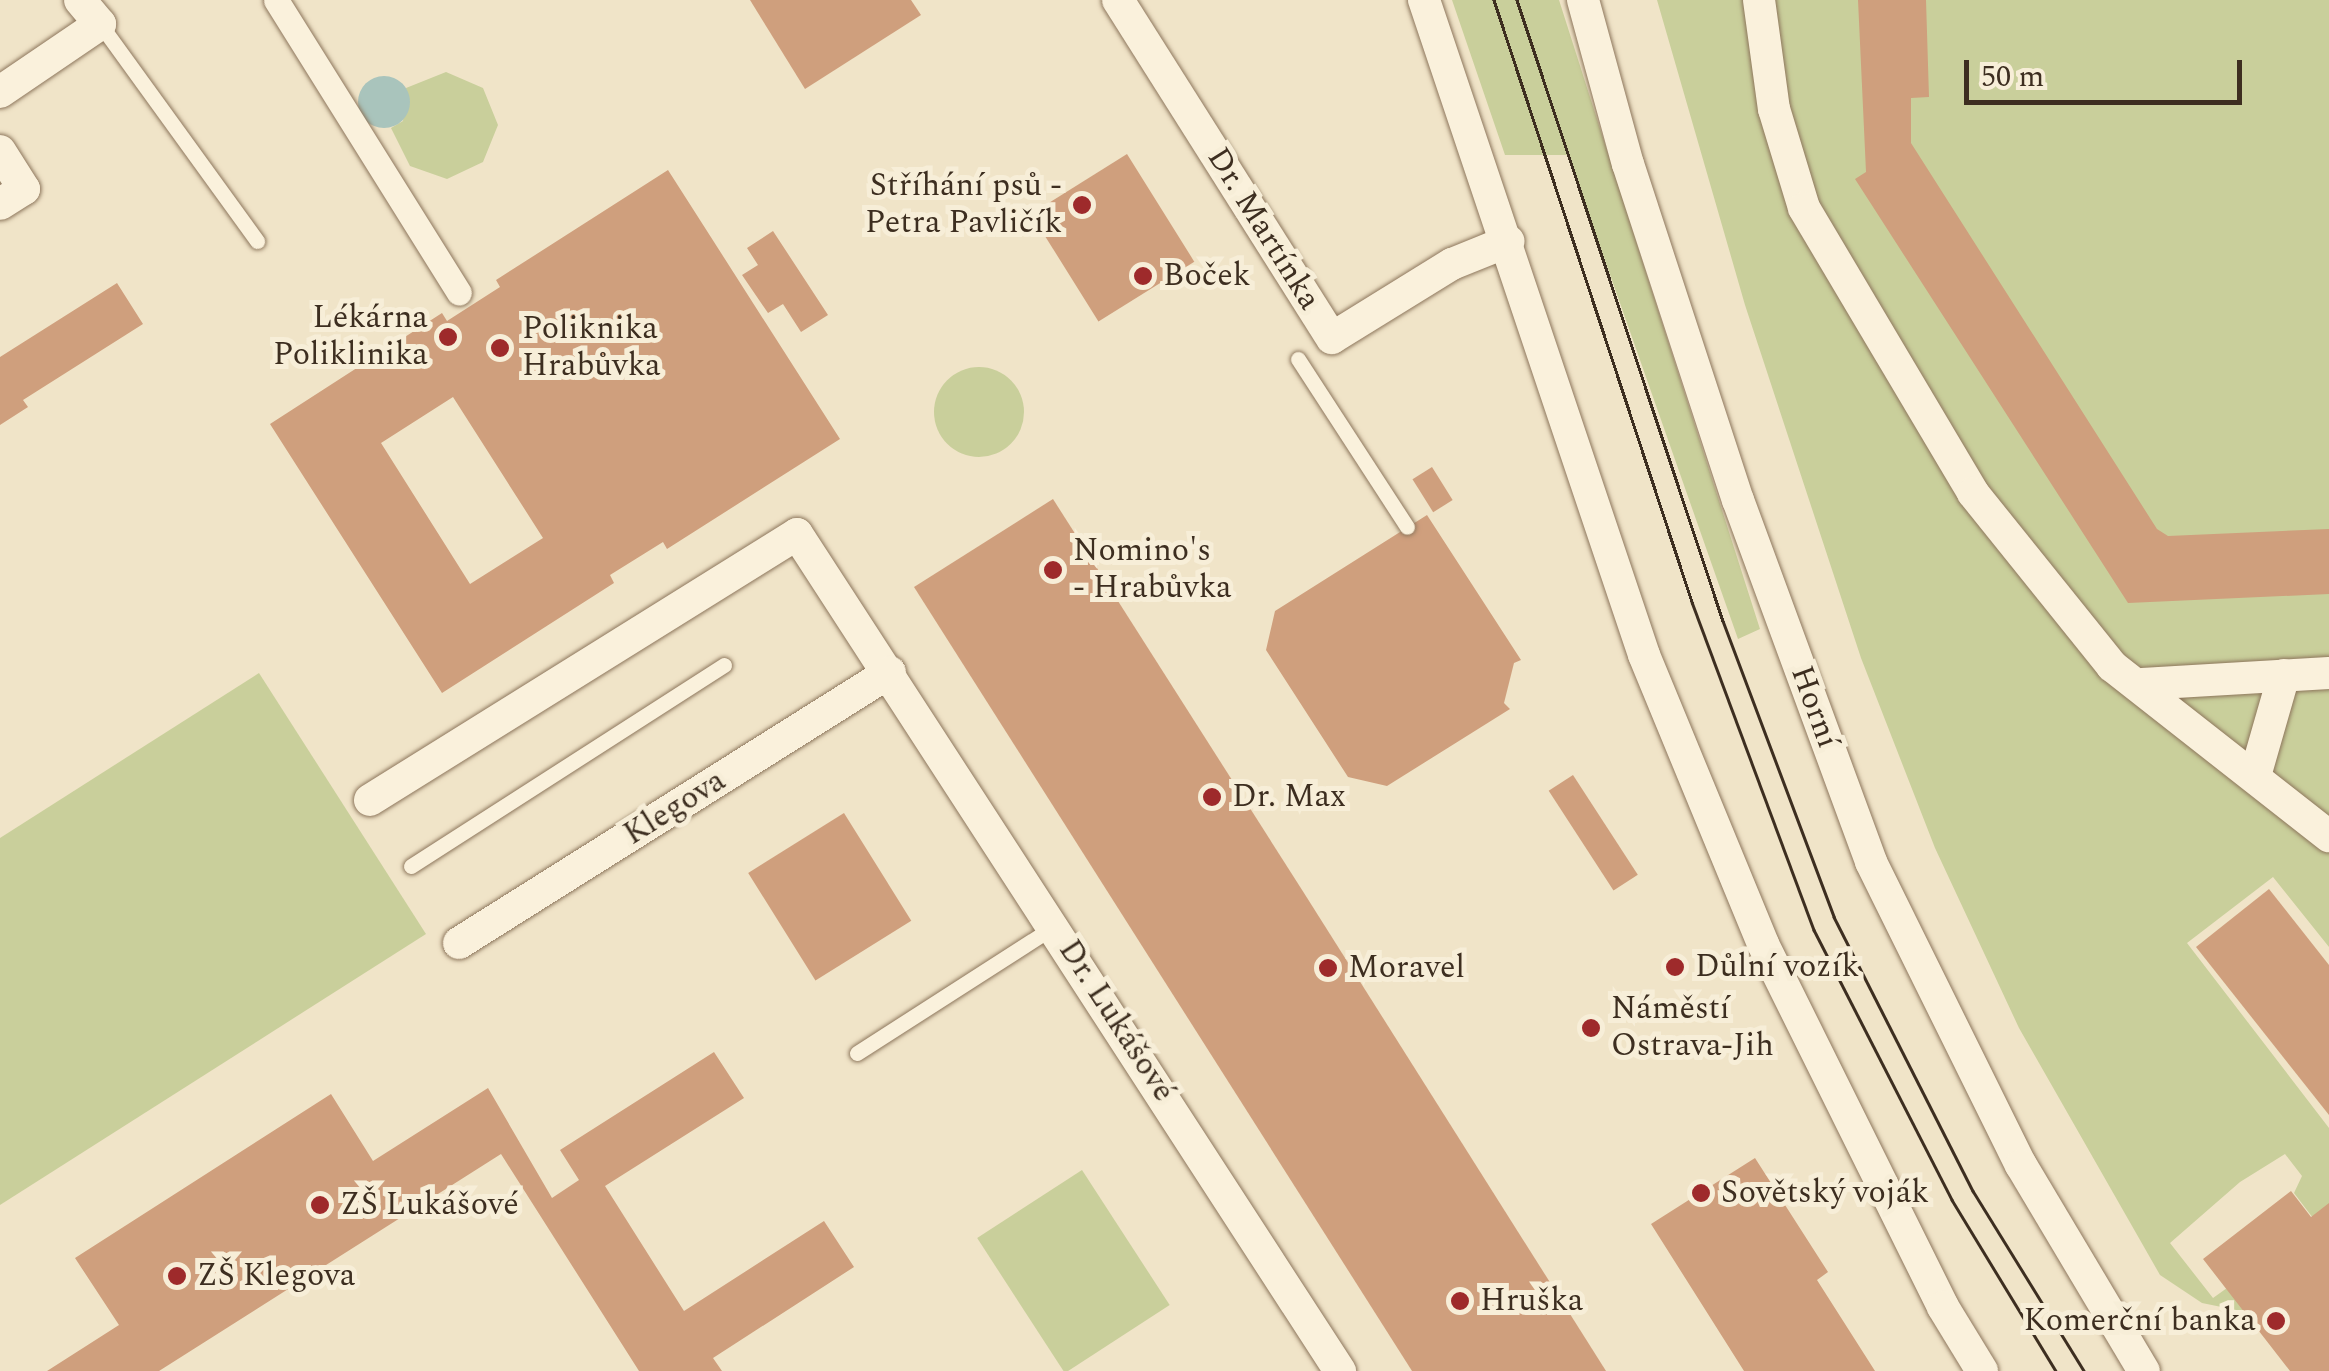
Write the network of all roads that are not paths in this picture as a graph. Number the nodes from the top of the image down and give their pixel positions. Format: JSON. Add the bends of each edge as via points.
{"nodes":[{"id":1,"x":276,"y":0,"type":"edge"},
{"id":2,"x":1118,"y":0,"type":"edge"},
{"id":3,"x":1424,"y":0,"type":"edge"},
{"id":4,"x":1583,"y":0,"type":"edge"},
{"id":5,"x":1759,"y":0,"type":"edge"},
{"id":6,"x":90,"y":12,"type":"edge"},
{"id":7,"x":0,"y":92,"type":"edge"},
{"id":8,"x":0,"y":151,"type":"edge"},
{"id":9,"x":0,"y":204,"type":"edge"},
{"id":10,"x":256,"y":242,"type":"dead end"},
{"id":11,"x":1508,"y":242,"type":"junction"},
{"id":12,"x":459,"y":293,"type":"dead end"},
{"id":13,"x":1298,"y":360,"type":"dead end"},
{"id":14,"x":1406,"y":528,"type":"dead end"},
{"id":15,"x":724,"y":665,"type":"dead end"},
{"id":16,"x":890,"y":672,"type":"junction"},
{"id":17,"x":2329,"y":673,"type":"edge"},
{"id":18,"x":2284,"y":676,"type":"junction"},
{"id":19,"x":2142,"y":684,"type":"junction"},
{"id":20,"x":2255,"y":776,"type":"junction"},
{"id":21,"x":370,"y":800,"type":"dead end"},
{"id":22,"x":2329,"y":836,"type":"edge"},
{"id":23,"x":411,"y":866,"type":"dead end"},
{"id":24,"x":1055,"y":926,"type":"junction"},
{"id":25,"x":459,"y":943,"type":"dead end"},
{"id":26,"x":857,"y":1053,"type":"dead end"},
{"id":27,"x":1340,"y":1371,"type":"edge"},
{"id":28,"x":1982,"y":1371,"type":"edge"},
{"id":29,"x":2144,"y":1371,"type":"edge"}],
"edges":[{"from":1,"to":12,"type":"street"},
{"from":2,"to":11,"type":"street","name":"Dr. Martínka","via":[[1332,338],[1452,264]]},
{"from":3,"to":11,"type":"street"},
{"from":4,"to":29,"type":"street","name":"Horní","via":[[1628,164],[1738,500],[1871,862],[2021,1165]]},
{"from":5,"to":19,"type":"street","via":[[1774,109],[1804,208],[1973,493],[2083,636]]},
{"from":6,"to":7,"type":"street"},
{"from":6,"to":10,"type":"lane"},
{"from":8,"to":9,"type":"street","via":[[24,189]]},
{"from":11,"to":28,"type":"street","via":[[1644,654],[1756,926],[1943,1307]]},
{"from":13,"to":14,"type":"lane"},
{"from":15,"to":23,"type":"lane"},
{"from":16,"to":21,"type":"street","name":"Dr. Lukášové","via":[[798,534]]},
{"from":16,"to":24,"type":"street","name":"Dr. Lukášové"},
{"from":16,"to":25,"type":"street","name":"Klegova"},
{"from":17,"to":18,"type":"street"},
{"from":18,"to":19,"type":"street"},
{"from":18,"to":20,"type":"street"},
{"from":19,"to":20,"type":"street"},
{"from":20,"to":22,"type":"street"},
{"from":24,"to":26,"type":"lane"},
{"from":24,"to":27,"type":"street","name":"Dr. Lukášové"}]}
